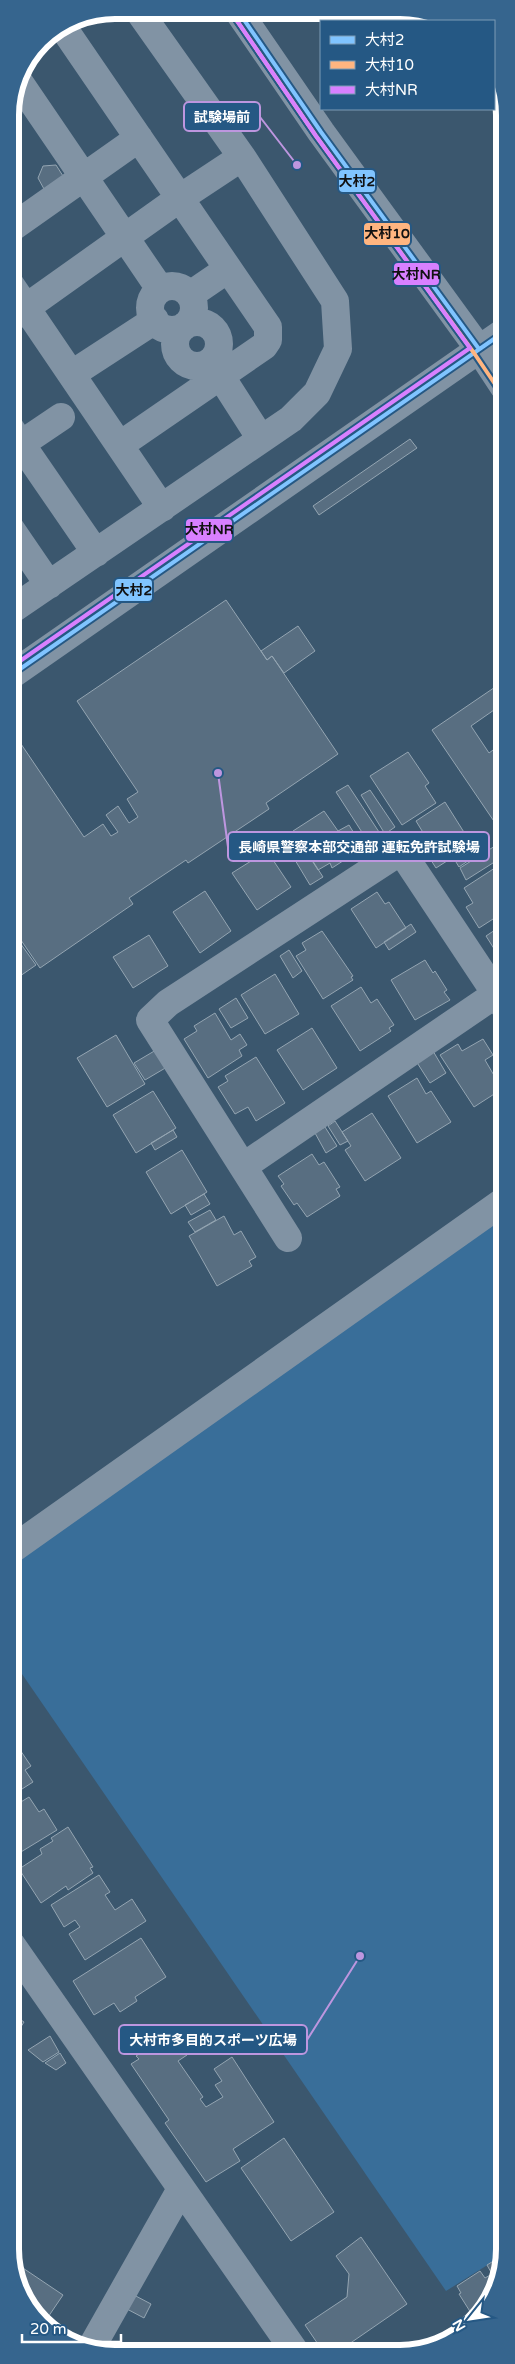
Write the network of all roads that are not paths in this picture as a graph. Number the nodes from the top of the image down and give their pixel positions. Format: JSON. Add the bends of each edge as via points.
{"nodes":[{"id":1,"x":144,"y":19,"type":"edge"},
{"id":2,"x":243,"y":19,"type":"edge"},
{"id":3,"x":66,"y":32,"type":"edge"},
{"id":4,"x":21,"y":96,"type":"edge"},
{"id":5,"x":139,"y":138,"type":"junction"},
{"id":6,"x":242,"y":157,"type":"junction"},
{"id":7,"x":84,"y":177,"type":"junction"},
{"id":8,"x":180,"y":198,"type":"junction"},
{"id":9,"x":19,"y":223,"type":"edge"},
{"id":10,"x":126,"y":237,"type":"junction"},
{"id":11,"x":228,"y":269,"type":"junction"},
{"id":12,"x":160,"y":289,"type":"junction"},
{"id":13,"x":190,"y":295,"type":"junction"},
{"id":14,"x":19,"y":312,"type":"edge"},
{"id":15,"x":19,"y":314,"type":"edge"},
{"id":16,"x":154,"y":320,"type":"junction"},
{"id":17,"x":185,"y":326,"type":"junction"},
{"id":18,"x":496,"y":337,"type":"edge"},
{"id":19,"x":479,"y":349,"type":"junction"},
{"id":20,"x":216,"y":369,"type":"junction"},
{"id":21,"x":72,"y":374,"type":"junction"},
{"id":22,"x":496,"y":375,"type":"edge"},
{"id":23,"x":61,"y":417,"type":"dead end"},
{"id":24,"x":19,"y":435,"type":"edge"},
{"id":25,"x":261,"y":439,"type":"junction"},
{"id":26,"x":19,"y":440,"type":"edge"},
{"id":27,"x":120,"y":445,"type":"junction"},
{"id":28,"x":162,"y":508,"type":"junction"},
{"id":29,"x":19,"y":541,"type":"edge"},
{"id":30,"x":96,"y":553,"type":"junction"},
{"id":31,"x":49,"y":585,"type":"junction"},
{"id":32,"x":19,"y":605,"type":"edge"},
{"id":33,"x":19,"y":670,"type":"edge"},
{"id":34,"x":496,"y":994,"type":"edge"},
{"id":35,"x":496,"y":1003,"type":"edge"},
{"id":36,"x":244,"y":1166,"type":"junction"},
{"id":37,"x":496,"y":1207,"type":"edge"},
{"id":38,"x":288,"y":1238,"type":"dead end"},
{"id":39,"x":19,"y":1544,"type":"edge"},
{"id":40,"x":19,"y":1955,"type":"edge"},
{"id":41,"x":181,"y":2188,"type":"junction"},
{"id":42,"x":94,"y":2343,"type":"edge"},
{"id":43,"x":290,"y":2345,"type":"edge"}],
"edges":[{"from":1,"to":6,"type":"street"},
{"from":2,"to":19,"type":"street","via":[[321,132]]},
{"from":3,"to":5,"type":"street"},
{"from":4,"to":7,"type":"street"},
{"from":5,"to":7,"type":"street"},
{"from":5,"to":8,"type":"street"},
{"from":6,"to":8,"type":"street"},
{"from":6,"to":25,"type":"street","via":[[335,301],[338,349],[317,394],[291,419]]},
{"from":7,"to":9,"type":"street"},
{"from":7,"to":10,"type":"street"},
{"from":8,"to":10,"type":"street"},
{"from":8,"to":11,"type":"street"},
{"from":10,"to":12,"type":"street"},
{"from":10,"to":14,"type":"street"},
{"from":11,"to":13,"type":"street"},
{"from":11,"to":20,"type":"street","via":[[268,326],[268,340],[264,346]]},
{"from":12,"to":13,"type":"street","via":[[175,286]]},
{"from":12,"to":16,"type":"street","via":[[152,301]]},
{"from":13,"to":17,"type":"street","via":[[193,312]]},
{"from":15,"to":21,"type":"street"},
{"from":16,"to":17,"type":"street","via":[[168,329]]},
{"from":16,"to":21,"type":"street"},
{"from":17,"to":20,"type":"street","via":[[176,338],[176,352],[180,359],[192,366]]},
{"from":18,"to":19,"type":"street"},
{"from":19,"to":22,"type":"street"},
{"from":19,"to":33,"type":"street"},
{"from":20,"to":25,"type":"street"},
{"from":20,"to":27,"type":"street"},
{"from":21,"to":27,"type":"street"},
{"from":23,"to":24,"type":"street"},
{"from":25,"to":28,"type":"street"},
{"from":26,"to":30,"type":"street"},
{"from":27,"to":28,"type":"street"},
{"from":28,"to":30,"type":"street"},
{"from":29,"to":31,"type":"street"},
{"from":30,"to":31,"type":"street"},
{"from":31,"to":32,"type":"street"},
{"from":34,"to":36,"type":"street","via":[[401,851],[168,1003],[150,1020]]},
{"from":35,"to":36,"type":"street"},
{"from":36,"to":38,"type":"street"},
{"from":37,"to":39,"type":"street"},
{"from":40,"to":41,"type":"street"},
{"from":41,"to":42,"type":"street"},
{"from":41,"to":43,"type":"street"}]}
